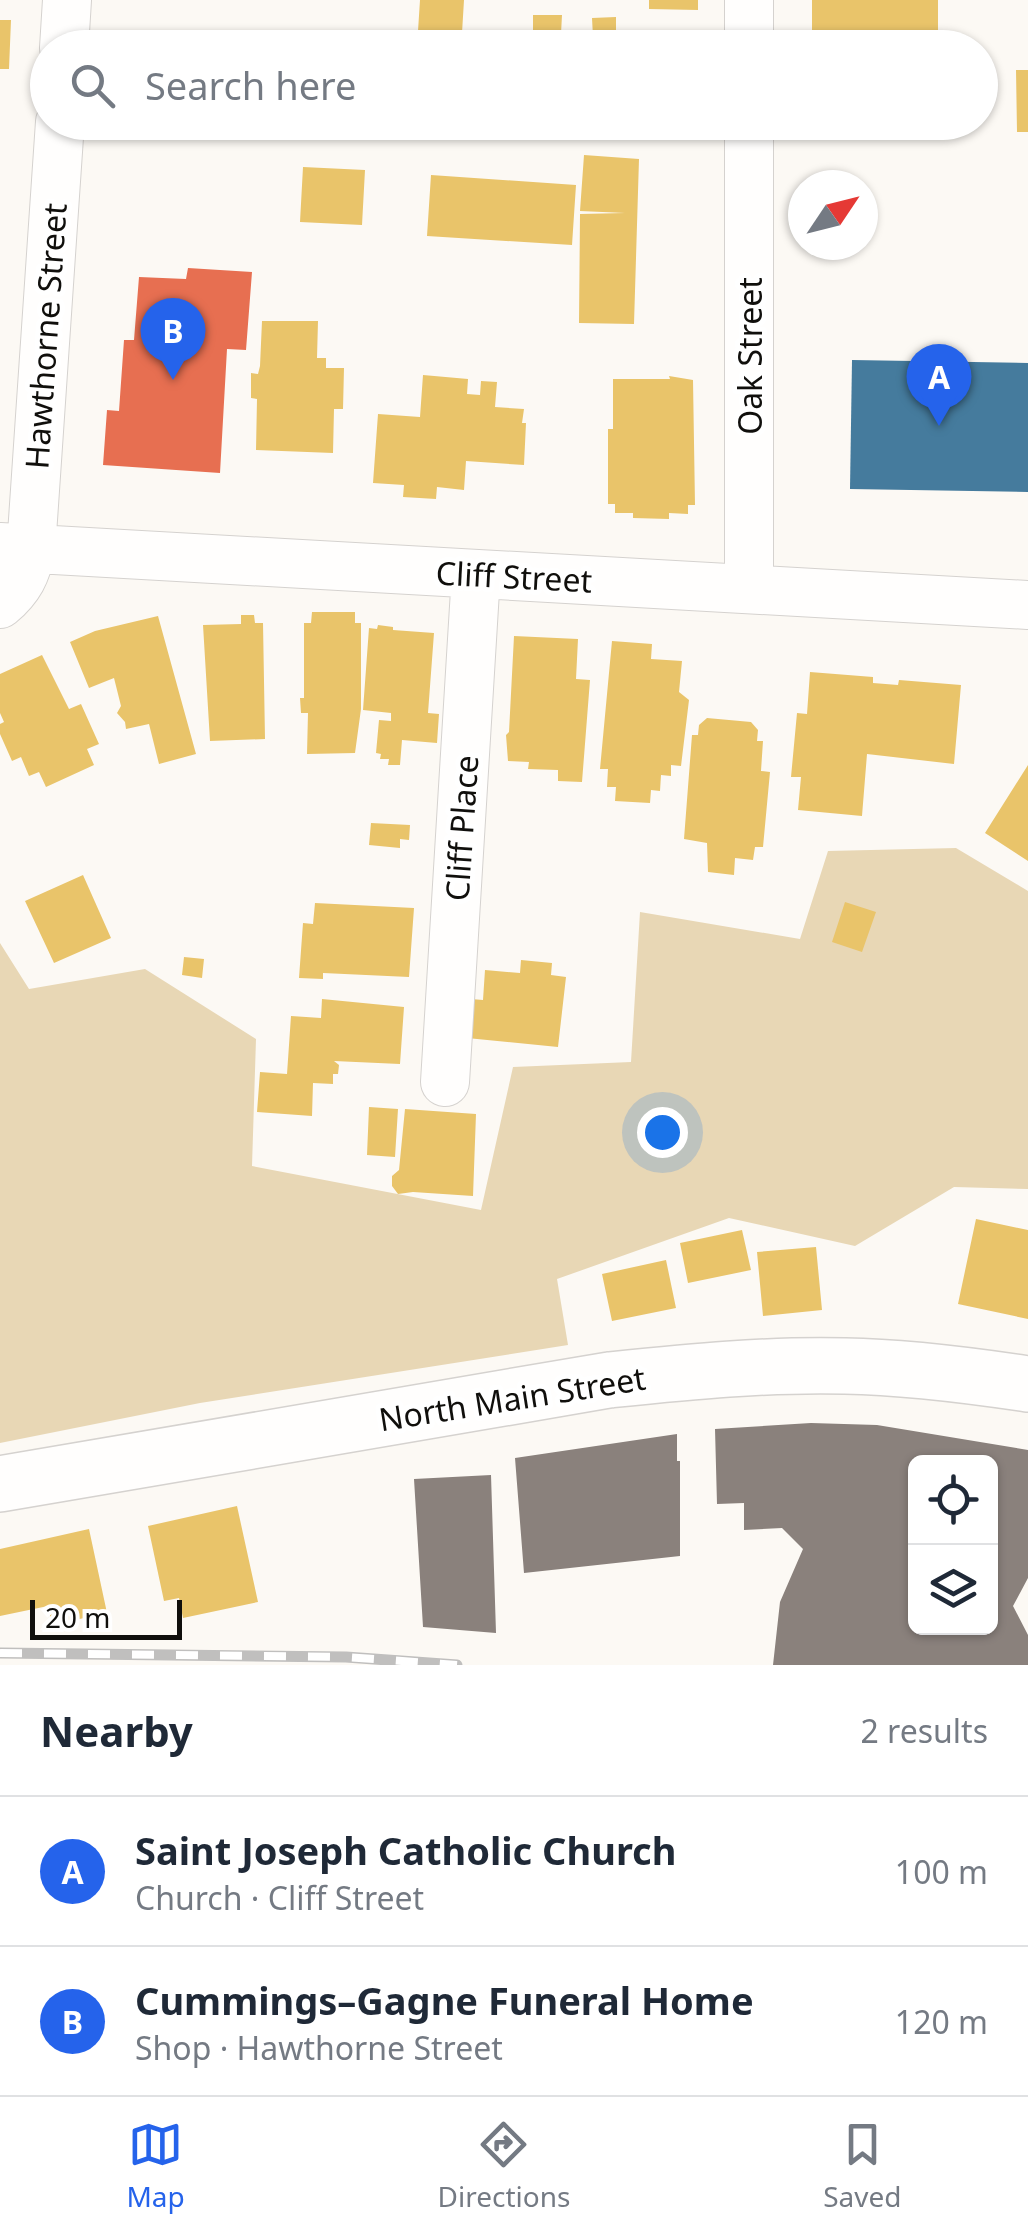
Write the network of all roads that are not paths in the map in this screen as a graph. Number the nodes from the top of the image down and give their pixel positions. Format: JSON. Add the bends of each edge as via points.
{"nodes":[{"id":1,"x":67,"y":0,"type":"edge"},
{"id":2,"x":750,"y":0,"type":"edge"},
{"id":3,"x":65,"y":30,"type":"edge"},
{"id":4,"x":750,"y":30,"type":"edge"},
{"id":5,"x":58,"y":140,"type":"edge"},
{"id":6,"x":750,"y":140,"type":"edge"},
{"id":7,"x":16,"y":548,"type":"edge"},
{"id":8,"x":476,"y":574,"type":"junction"},
{"id":9,"x":749,"y":589,"type":"junction"},
{"id":10,"x":0,"y":604,"type":"edge"},
{"id":11,"x":1028,"y":605,"type":"edge"},
{"id":12,"x":445,"y":1082,"type":"dead end"},
{"id":13,"x":1028,"y":1384,"type":"edge"},
{"id":14,"x":0,"y":1484,"type":"edge"}],
"edges":[{"from":1,"to":3,"type":"street"},
{"from":2,"to":4,"type":"street"},
{"from":5,"to":7,"type":"street","name":"Hawthorne Street"},
{"from":6,"to":9,"type":"street","name":"Oak Street"},
{"from":7,"to":8,"type":"street","name":"Cliff Street"},
{"from":7,"to":10,"type":"street","via":[[28,568]]},
{"from":8,"to":9,"type":"street","name":"Cliff Street"},
{"from":8,"to":12,"type":"street","name":"Cliff Place"},
{"from":9,"to":11,"type":"street","name":"Cliff Street"},
{"from":13,"to":14,"type":"main road","name":"North Main Street","via":[[848,1366],[680,1372]]}]}
